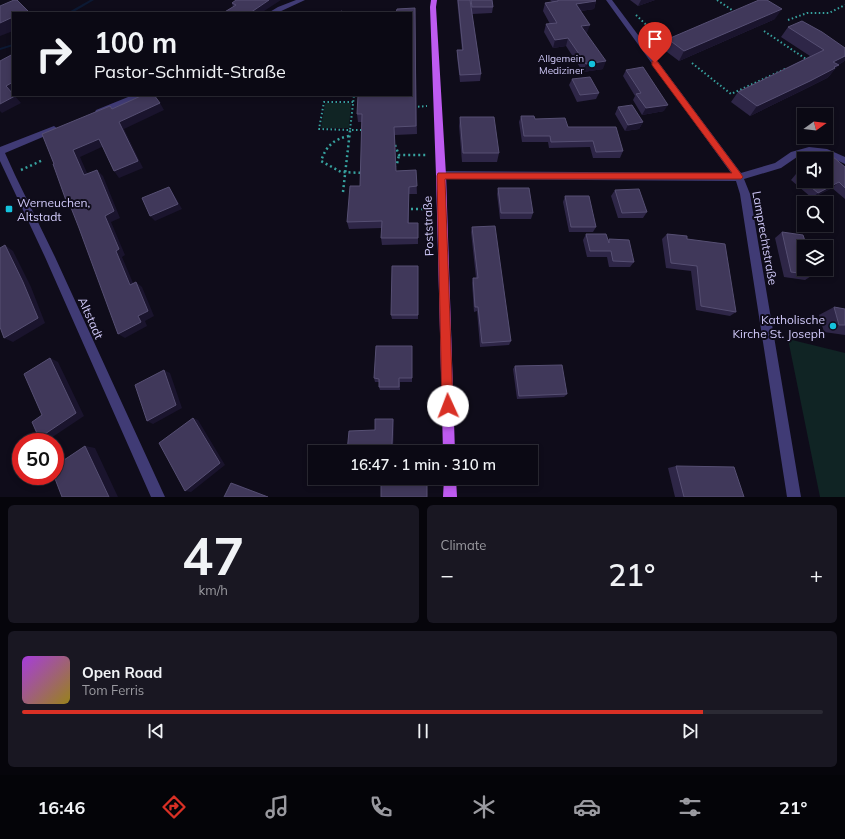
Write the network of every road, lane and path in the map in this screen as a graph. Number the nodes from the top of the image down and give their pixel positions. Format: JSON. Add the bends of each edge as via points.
{"nodes":[{"id":1,"x":302,"y":0,"type":"edge"},
{"id":2,"x":434,"y":0,"type":"edge"},
{"id":3,"x":608,"y":0,"type":"edge"},
{"id":4,"x":717,"y":0,"type":"edge"},
{"id":5,"x":845,"y":5,"type":"edge"},
{"id":6,"x":274,"y":12,"type":"edge"},
{"id":7,"x":636,"y":15,"type":"dead end"},
{"id":8,"x":729,"y":16,"type":"edge"},
{"id":9,"x":788,"y":20,"type":"dead end"},
{"id":10,"x":764,"y":31,"type":"dead end"},
{"id":11,"x":672,"y":40,"type":"edge"},
{"id":12,"x":799,"y":62,"type":"edge"},
{"id":13,"x":692,"y":63,"type":"dead end"},
{"id":14,"x":792,"y":66,"type":"edge"},
{"id":15,"x":139,"y":96,"type":"edge"},
{"id":16,"x":354,"y":96,"type":"edge"},
{"id":17,"x":353,"y":102,"type":"junction"},
{"id":18,"x":438,"y":106,"type":"junction"},
{"id":19,"x":411,"y":107,"type":"edge"},
{"id":20,"x":92,"y":115,"type":"edge"},
{"id":21,"x":63,"y":126,"type":"edge"},
{"id":22,"x":350,"y":130,"type":"junction"},
{"id":23,"x":365,"y":130,"type":"edge"},
{"id":24,"x":349,"y":136,"type":"junction"},
{"id":25,"x":394,"y":144,"type":"edge"},
{"id":26,"x":0,"y":150,"type":"edge"},
{"id":27,"x":399,"y":155,"type":"junction"},
{"id":28,"x":440,"y":155,"type":"junction"},
{"id":29,"x":43,"y":160,"type":"dead end"},
{"id":30,"x":845,"y":161,"type":"edge"},
{"id":31,"x":393,"y":168,"type":"edge"},
{"id":32,"x":364,"y":173,"type":"junction"},
{"id":33,"x":370,"y":173,"type":"edge"},
{"id":34,"x":345,"y":174,"type":"junction"},
{"id":35,"x":10,"y":175,"type":"junction"},
{"id":36,"x":441,"y":176,"type":"junction"},
{"id":37,"x":738,"y":177,"type":"junction"},
{"id":38,"x":369,"y":179,"type":"edge"},
{"id":39,"x":343,"y":192,"type":"dead end"},
{"id":40,"x":401,"y":209,"type":"edge"},
{"id":41,"x":442,"y":209,"type":"junction"},
{"id":42,"x":449,"y":445,"type":"edge"},
{"id":43,"x":450,"y":485,"type":"edge"},
{"id":44,"x":158,"y":497,"type":"edge"},
{"id":45,"x":450,"y":497,"type":"edge"},
{"id":46,"x":794,"y":497,"type":"edge"}],
"edges":[{"from":1,"to":6,"type":"street"},
{"from":2,"to":18,"type":"main road","name":"Poststraße"},
{"from":3,"to":37,"type":"street","name":"Lamprechtstraße"},
{"from":4,"to":8,"type":"path","via":[[736,13]]},
{"from":5,"to":9,"type":"path","via":[[829,13],[807,13]]},
{"from":7,"to":11,"type":"path","via":[[665,42]]},
{"from":10,"to":12,"type":"path","via":[[806,59]]},
{"from":13,"to":14,"type":"path","via":[[731,94]]},
{"from":15,"to":20,"type":"street"},
{"from":16,"to":17,"type":"path"},
{"from":17,"to":22,"type":"path"},
{"from":17,"to":22,"type":"path","via":[[324,102],[319,129]]},
{"from":18,"to":19,"type":"path"},
{"from":18,"to":28,"type":"main road","name":"Poststraße"},
{"from":21,"to":26,"type":"street"},
{"from":22,"to":23,"type":"path"},
{"from":22,"to":24,"type":"path"},
{"from":24,"to":34,"type":"path"},
{"from":24,"to":34,"type":"path","via":[[339,138],[324,150],[321,161]]},
{"from":25,"to":27,"type":"path"},
{"from":26,"to":35,"type":"street","name":"Altstadt"},
{"from":27,"to":28,"type":"path"},
{"from":27,"to":31,"type":"path"},
{"from":28,"to":36,"type":"main road","name":"Poststraße"},
{"from":29,"to":35,"type":"path"},
{"from":30,"to":37,"type":"street","via":[[827,151],[808,150],[769,168]]},
{"from":32,"to":33,"type":"path"},
{"from":32,"to":34,"type":"path"},
{"from":32,"to":38,"type":"path"},
{"from":34,"to":39,"type":"path"},
{"from":35,"to":44,"type":"street","name":"Altstadt","via":[[50,257]]},
{"from":36,"to":37,"type":"street"},
{"from":36,"to":41,"type":"main road","name":"Poststraße"},
{"from":37,"to":46,"type":"street","name":"Lamprechtstraße","via":[[745,194]]},
{"from":40,"to":41,"type":"path"},
{"from":41,"to":42,"type":"main road","name":"Poststraße"},
{"from":43,"to":45,"type":"main road"}]}
